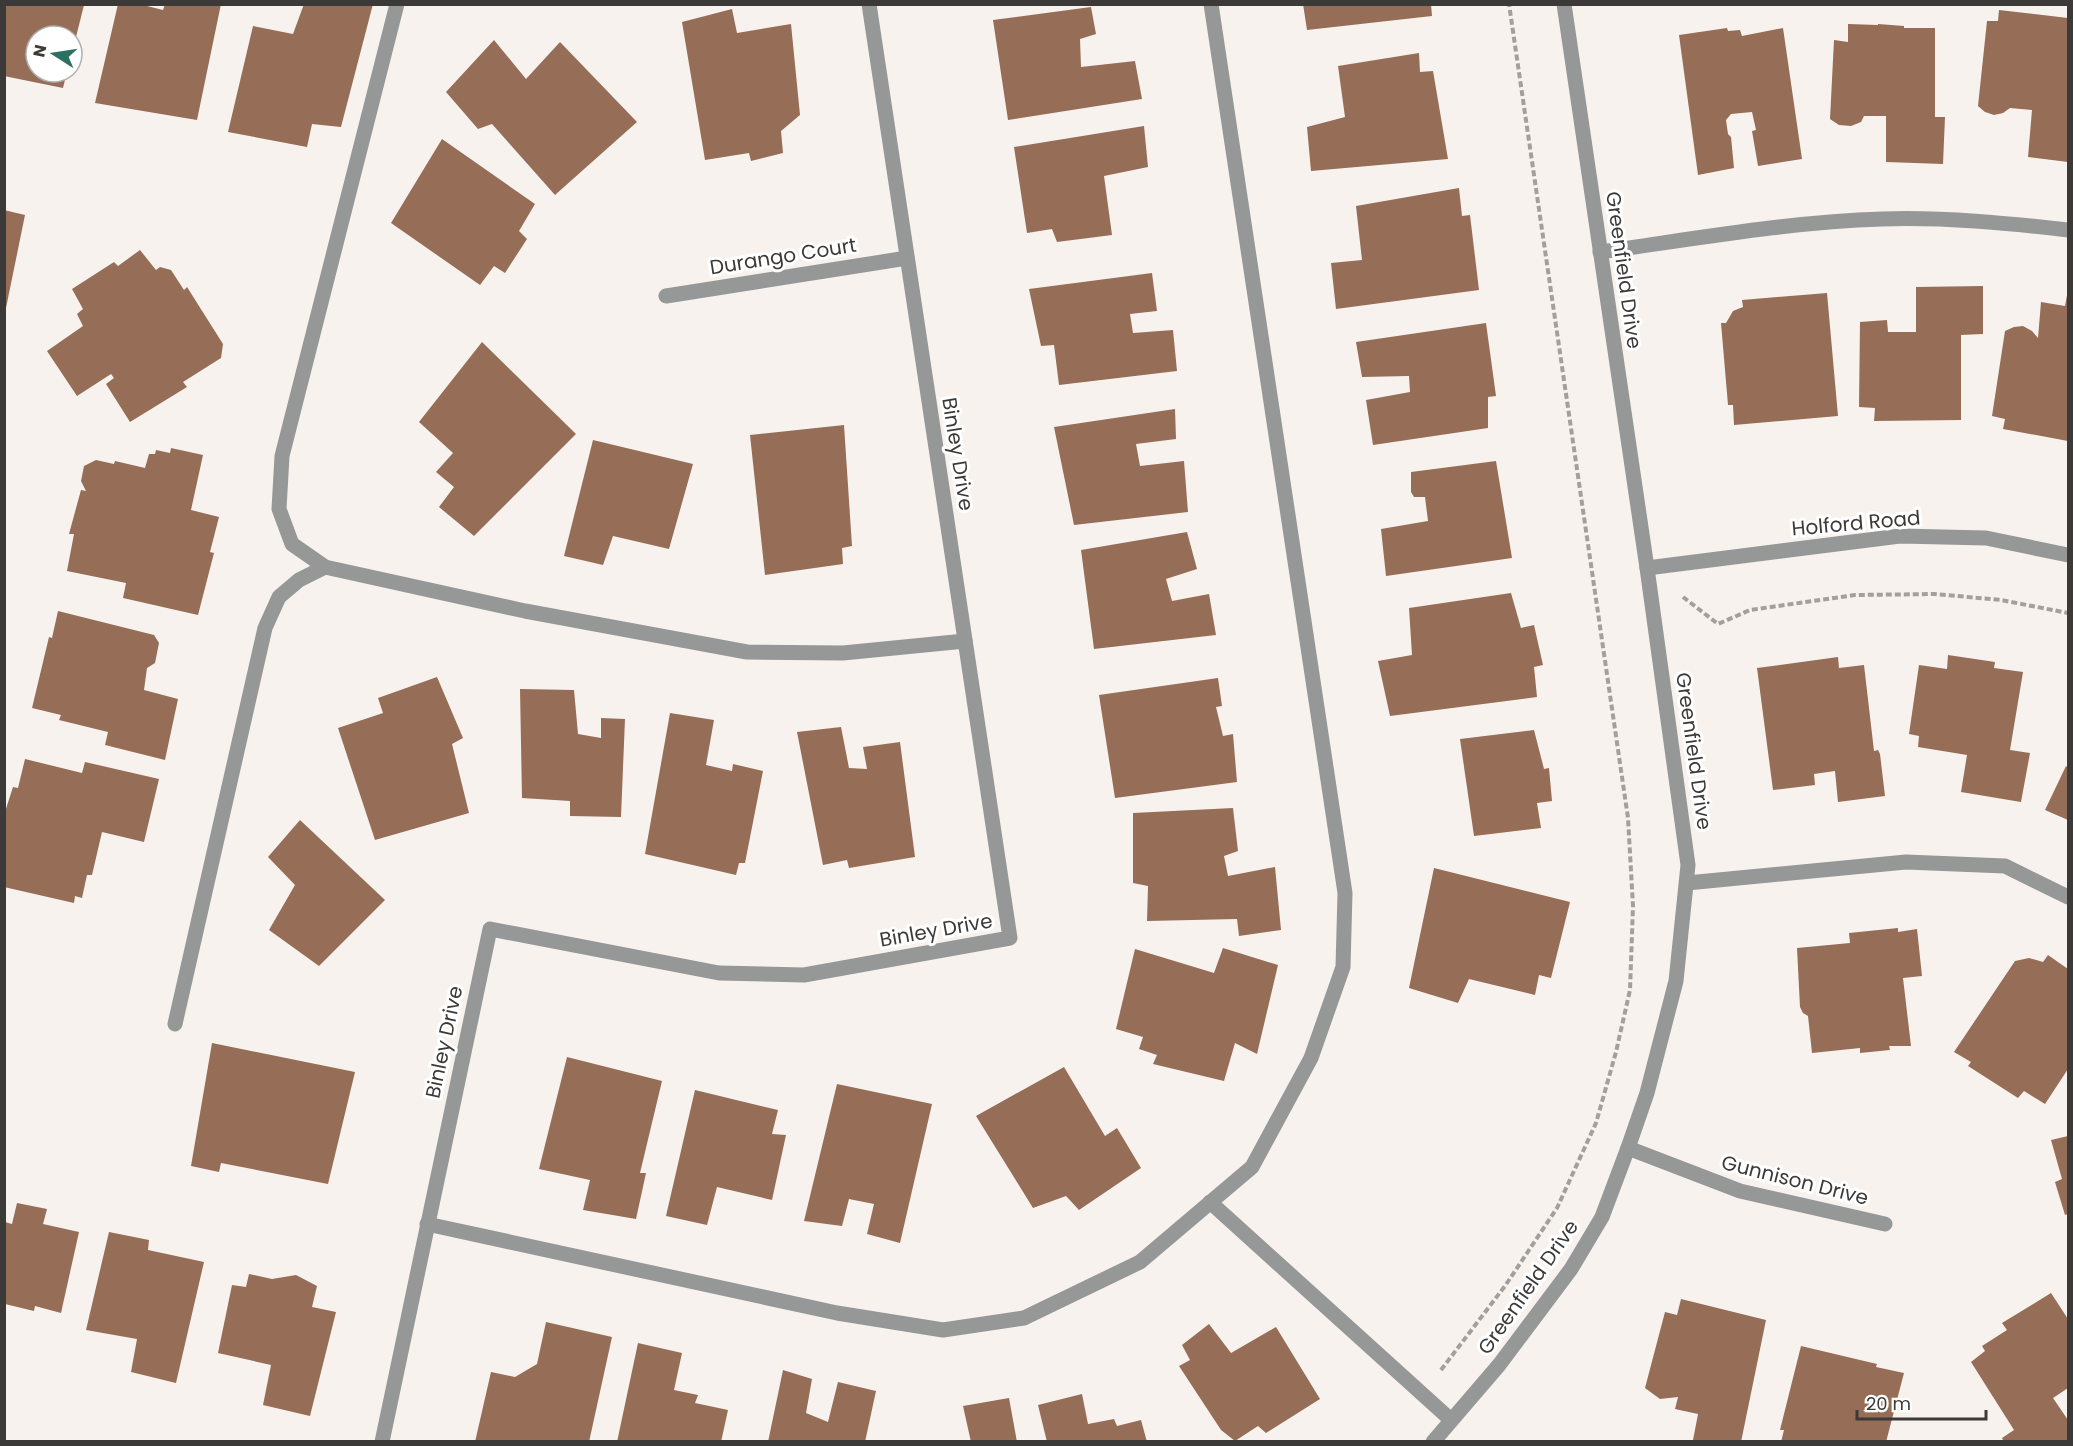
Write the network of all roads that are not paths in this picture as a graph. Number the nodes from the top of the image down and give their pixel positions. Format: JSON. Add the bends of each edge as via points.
{"nodes":[{"id":1,"x":397,"y":4,"type":"edge"},
{"id":2,"x":869,"y":4,"type":"edge"},
{"id":3,"x":1211,"y":4,"type":"edge"},
{"id":4,"x":1564,"y":4,"type":"edge"},
{"id":5,"x":2068,"y":230,"type":"edge"},
{"id":6,"x":1600,"y":252,"type":"junction"},
{"id":7,"x":907,"y":258,"type":"junction"},
{"id":8,"x":666,"y":296,"type":"dead end"},
{"id":9,"x":2068,"y":555,"type":"edge"},
{"id":10,"x":325,"y":567,"type":"junction"},
{"id":11,"x":1647,"y":568,"type":"junction"},
{"id":12,"x":965,"y":641,"type":"junction"},
{"id":13,"x":1687,"y":883,"type":"junction"},
{"id":14,"x":2068,"y":897,"type":"edge"},
{"id":15,"x":176,"y":1024,"type":"dead end"},
{"id":16,"x":1628,"y":1148,"type":"junction"},
{"id":17,"x":1210,"y":1202,"type":"junction"},
{"id":18,"x":428,"y":1224,"type":"junction"},
{"id":19,"x":1885,"y":1224,"type":"dead end"},
{"id":20,"x":1451,"y":1420,"type":"junction"},
{"id":21,"x":382,"y":1442,"type":"edge"},
{"id":22,"x":1433,"y":1442,"type":"edge"}],
"edges":[{"from":1,"to":10,"type":"street","via":[[282,456],[279,509],[292,544]]},
{"from":2,"to":7,"type":"street","name":"Binley Drive"},
{"from":3,"to":17,"type":"street","via":[[1345,893],[1343,967],[1311,1058],[1252,1167]]},
{"from":4,"to":6,"type":"street","name":"Greenfield Drive"},
{"from":5,"to":6,"type":"street","via":[[1995,222],[1882,219],[1768,228]]},
{"from":6,"to":11,"type":"street","name":"Greenfield Drive"},
{"from":7,"to":8,"type":"street","name":"Durango Court"},
{"from":7,"to":12,"type":"street","name":"Binley Drive"},
{"from":9,"to":11,"type":"street","name":"Holford Road","via":[[1986,538],[1900,536]]},
{"from":10,"to":12,"type":"street","via":[[525,611],[747,652],[843,653]]},
{"from":10,"to":15,"type":"street","via":[[299,580],[279,597],[265,628]]},
{"from":11,"to":13,"type":"street","name":"Greenfield Drive","via":[[1688,865]]},
{"from":12,"to":18,"type":"street","name":"Binley Drive","via":[[1010,938],[793,975],[719,973],[490,929]]},
{"from":13,"to":14,"type":"street","via":[[1906,862],[2005,866]]},
{"from":13,"to":16,"type":"street","name":"Greenfield Drive","via":[[1676,981],[1647,1093]]},
{"from":16,"to":19,"type":"street","name":"Gunnison Drive","via":[[1740,1191]]},
{"from":16,"to":20,"type":"street","name":"Greenfield Drive","via":[[1602,1217],[1571,1269],[1499,1365]]},
{"from":17,"to":18,"type":"street","via":[[1140,1262],[1024,1318],[943,1330],[837,1313]]},
{"from":17,"to":20,"type":"street"},
{"from":18,"to":21,"type":"street","name":"Binley Drive"},
{"from":20,"to":22,"type":"street","name":"Greenfield Drive"}]}
